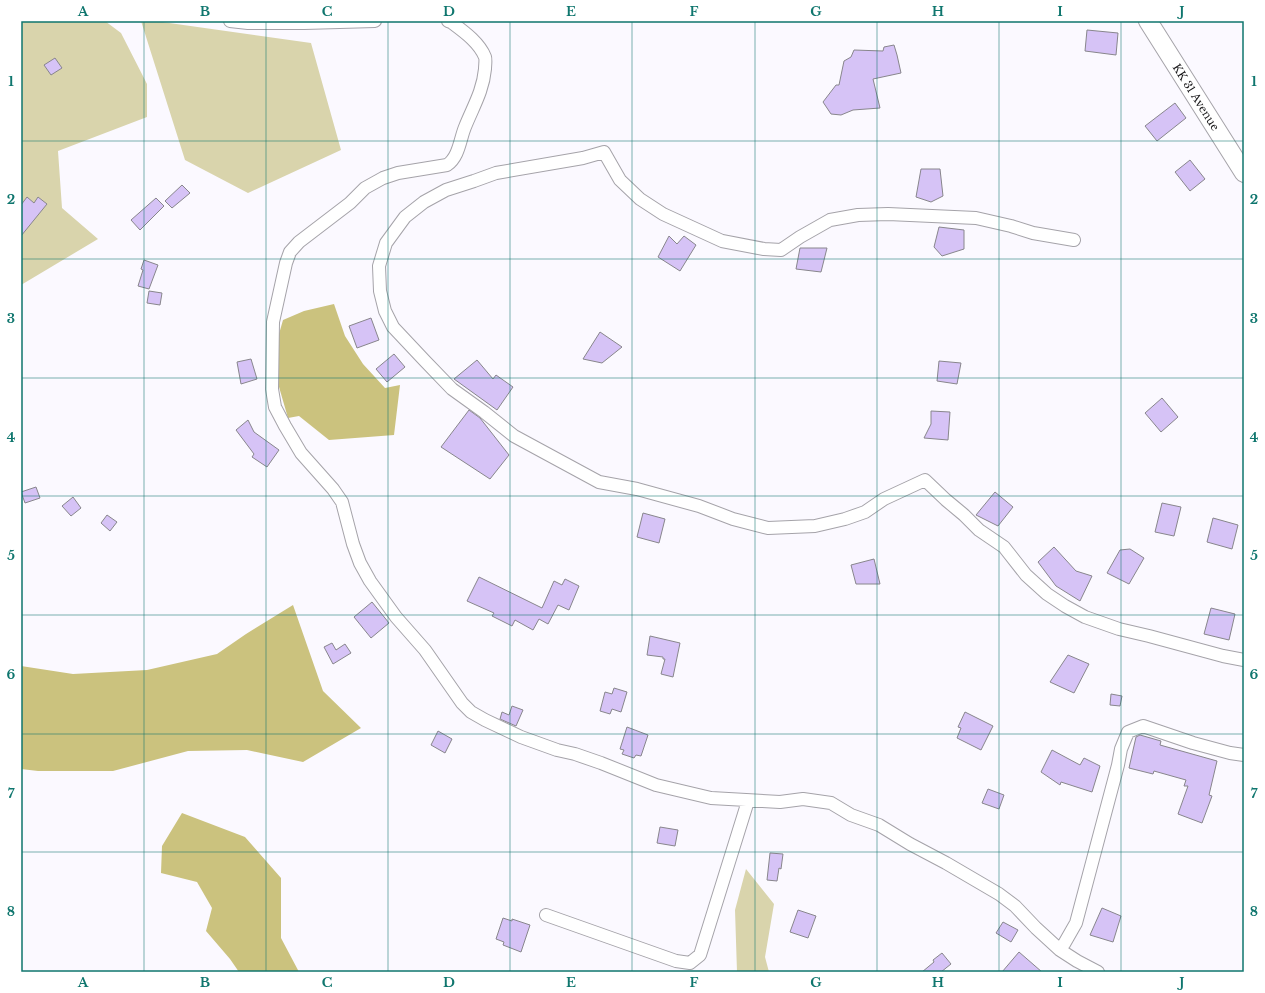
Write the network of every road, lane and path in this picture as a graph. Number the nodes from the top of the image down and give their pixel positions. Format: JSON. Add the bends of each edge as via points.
{"nodes":[{"id":1,"x":230,"y":21,"type":"edge"},
{"id":2,"x":375,"y":21,"type":"edge"},
{"id":3,"x":448,"y":21,"type":"edge"},
{"id":4,"x":1148,"y":21,"type":"edge"},
{"id":5,"x":1244,"y":173,"type":"edge"},
{"id":6,"x":1074,"y":240,"type":"dead end"},
{"id":7,"x":1244,"y":660,"type":"edge"},
{"id":8,"x":1244,"y":755,"type":"edge"},
{"id":9,"x":748,"y":801,"type":"junction"},
{"id":10,"x":546,"y":915,"type":"dead end"},
{"id":11,"x":1064,"y":944,"type":"dead end"},
{"id":12,"x":1098,"y":972,"type":"edge"}],
"edges":[{"from":1,"to":2,"type":"street"},
{"from":3,"to":9,"type":"street","via":[[478,44],[486,58],[481,90],[464,128],[459,147],[452,162],[447,165],[398,173],[364,188],[290,252],[273,322],[272,389],[275,407],[301,453],[342,502],[353,544],[370,581],[471,712],[521,737],[656,785],[711,798]]},
{"from":4,"to":5,"type":"main road","name":"KK 31 Avenue"},
{"from":6,"to":7,"type":"street","via":[[1033,233],[976,218],[888,214],[858,215],[830,220],[781,250],[764,249],[722,241],[663,214],[620,180],[604,152],[584,158],[496,173],[446,190],[424,202],[405,217],[386,243],[379,266],[380,291],[385,311],[393,327],[452,389],[514,436],[599,482],[637,489],[768,528],[815,526],[845,519],[865,512],[884,499],[925,480],[978,530],[1004,546],[1026,575],[1064,606],[1085,617],[1119,629]]},
{"from":8,"to":11,"type":"street","via":[[1201,745],[1143,726],[1128,732],[1121,749],[1076,923]]},
{"from":9,"to":10,"type":"street","via":[[700,955],[690,963],[676,962]]},
{"from":9,"to":12,"type":"street","via":[[780,802],[803,799],[830,803],[851,815],[879,825],[999,894],[1060,950]]}]}
